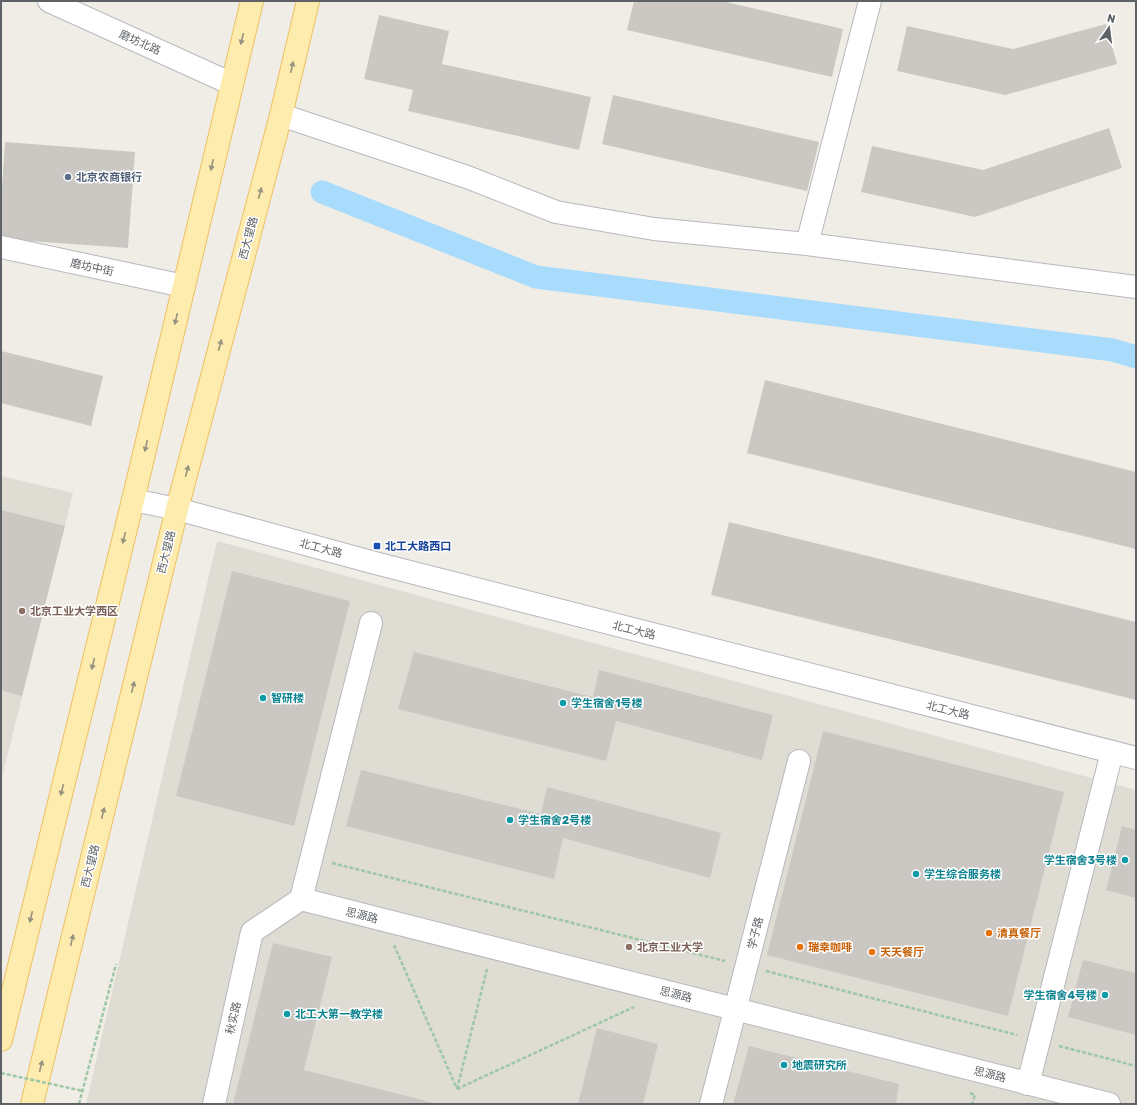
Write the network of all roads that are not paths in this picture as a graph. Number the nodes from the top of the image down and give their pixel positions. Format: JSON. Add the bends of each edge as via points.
{"nodes":[{"id":1,"x":49,"y":1,"type":"edge"},
{"id":2,"x":252,"y":1,"type":"edge"},
{"id":3,"x":308,"y":1,"type":"edge"},
{"id":4,"x":870,"y":1,"type":"edge"},
{"id":5,"x":232,"y":84,"type":"junction"},
{"id":6,"x":281,"y":114,"type":"junction"},
{"id":7,"x":807,"y":244,"type":"junction"},
{"id":8,"x":1,"y":248,"type":"edge"},
{"id":9,"x":184,"y":286,"type":"junction"},
{"id":10,"x":1136,"y":287,"type":"edge"},
{"id":11,"x":133,"y":500,"type":"junction"},
{"id":12,"x":177,"y":509,"type":"junction"},
{"id":13,"x":371,"y":623,"type":"dead end"},
{"id":14,"x":1112,"y":752,"type":"junction"},
{"id":15,"x":1136,"y":758,"type":"edge"},
{"id":16,"x":799,"y":761,"type":"dead end"},
{"id":17,"x":301,"y":899,"type":"junction"},
{"id":18,"x":736,"y":1009,"type":"junction"},
{"id":19,"x":1,"y":1040,"type":"edge"},
{"id":20,"x":1028,"y":1084,"type":"junction"},
{"id":21,"x":32,"y":1104,"type":"edge"},
{"id":22,"x":214,"y":1104,"type":"edge"},
{"id":23,"x":712,"y":1104,"type":"edge"},
{"id":24,"x":1109,"y":1104,"type":"edge"}],
"edges":[{"from":1,"to":5,"type":"street","name":"磨坊北路"},
{"from":2,"to":5,"type":"main road","one_way":true},
{"from":6,"to":3,"type":"main road","name":"西大望路","one_way":true},
{"from":4,"to":7,"type":"street"},
{"from":5,"to":9,"type":"main road","one_way":true},
{"from":6,"to":7,"type":"street","via":[[467,176],[556,212],[654,229]]},
{"from":12,"to":6,"type":"main road","name":"西大望路","one_way":true},
{"from":7,"to":10,"type":"street"},
{"from":8,"to":9,"type":"street","name":"磨坊中街"},
{"from":9,"to":11,"type":"main road","one_way":true},
{"from":11,"to":12,"type":"street","name":"北工大路"},
{"from":11,"to":19,"type":"main road","one_way":true},
{"from":12,"to":14,"type":"street","name":"北工大路","via":[[375,564]]},
{"from":21,"to":12,"type":"main road","name":"西大望路","one_way":true},
{"from":13,"to":17,"type":"street"},
{"from":14,"to":15,"type":"street","name":"北工大路"},
{"from":14,"to":20,"type":"street"},
{"from":16,"to":18,"type":"street","name":"学子路"},
{"from":17,"to":18,"type":"street","name":"思源路"},
{"from":17,"to":22,"type":"street","name":"秋实路","via":[[252,932]]},
{"from":18,"to":20,"type":"street","name":"思源路"},
{"from":18,"to":23,"type":"street","name":"学子路"},
{"from":20,"to":24,"type":"street","name":"思源路"}]}
